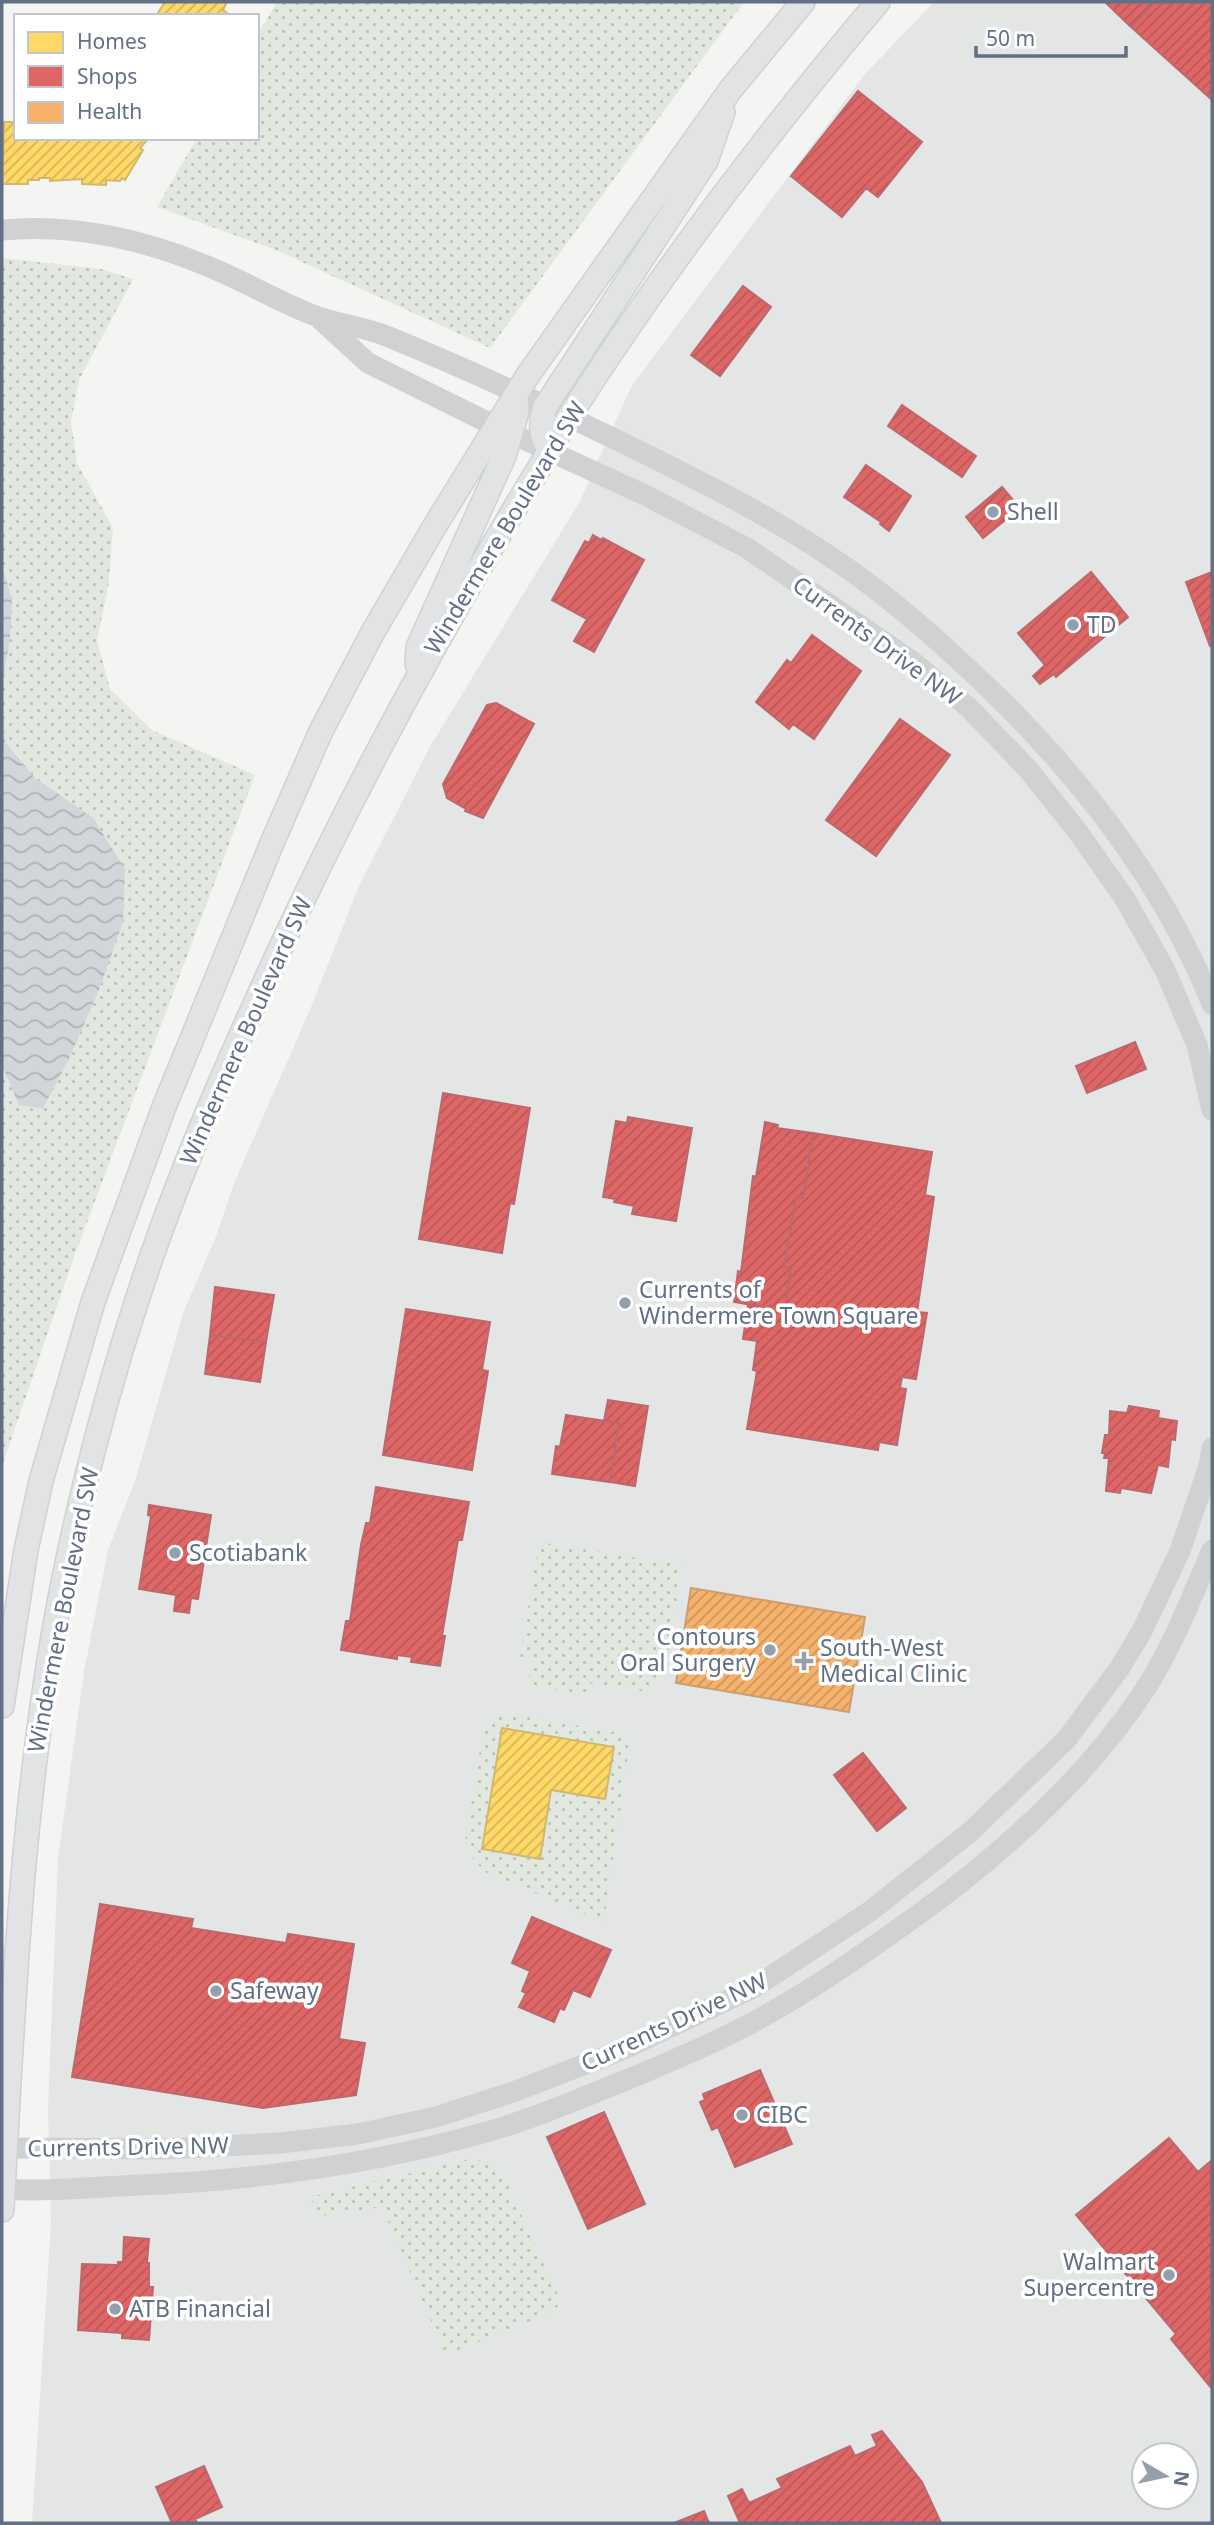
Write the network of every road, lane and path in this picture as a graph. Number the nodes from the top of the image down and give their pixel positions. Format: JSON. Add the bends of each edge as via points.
{"nodes":[{"id":1,"x":803,"y":2,"type":"edge"},
{"id":2,"x":878,"y":2,"type":"edge"},
{"id":3,"x":731,"y":89,"type":"junction"},
{"id":4,"x":2,"y":230,"type":"edge"},
{"id":5,"x":317,"y":317,"type":"junction"},
{"id":6,"x":516,"y":393,"type":"junction"},
{"id":7,"x":545,"y":407,"type":"junction"},
{"id":8,"x":569,"y":417,"type":"junction"},
{"id":9,"x":504,"y":430,"type":"junction"},
{"id":10,"x":550,"y":450,"type":"junction"},
{"id":11,"x":415,"y":682,"type":"junction"},
{"id":12,"x":1212,"y":1004,"type":"edge"},
{"id":13,"x":1212,"y":1110,"type":"edge"},
{"id":14,"x":1212,"y":1448,"type":"edge"},
{"id":15,"x":1212,"y":1550,"type":"edge"},
{"id":16,"x":2,"y":1706,"type":"edge"},
{"id":17,"x":3,"y":2148,"type":"edge"},
{"id":18,"x":2,"y":2196,"type":"edge"}],
"edges":[{"from":1,"to":3,"type":"main road","name":"Windermere Boulevard SW"},
{"from":2,"to":8,"type":"main road","name":"Windermere Boulevard SW","via":[[771,132]]},
{"from":3,"to":6,"type":"main road","name":"Windermere Boulevard SW"},
{"from":3,"to":7,"type":"main road","via":[[706,161]]},
{"from":4,"to":5,"type":"street","via":[[87,232],[152,245],[212,267]]},
{"from":5,"to":6,"type":"street","name":"Currents Drive NW","via":[[384,335]]},
{"from":5,"to":9,"type":"street","name":"Currents Drive NW","via":[[368,363]]},
{"from":6,"to":7,"type":"street","name":"Currents Drive NW"},
{"from":6,"to":9,"type":"main road","name":"Windermere Boulevard SW"},
{"from":7,"to":8,"type":"street","name":"Currents Drive NW"},
{"from":7,"to":10,"type":"main road","via":[[541,419],[544,443]]},
{"from":8,"to":10,"type":"main road","name":"Windermere Boulevard SW"},
{"from":8,"to":12,"type":"street","name":"Currents Drive NW","via":[[722,492],[840,563],[987,685],[1054,754],[1112,826],[1162,901]]},
{"from":9,"to":10,"type":"street","name":"Currents Drive NW"},
{"from":9,"to":11,"type":"main road","via":[[418,647]]},
{"from":9,"to":16,"type":"main road","name":"Windermere Boulevard SW","via":[[373,632],[321,731],[164,1107],[93,1302],[48,1454],[26,1550]]},
{"from":10,"to":11,"type":"main road","name":"Windermere Boulevard SW"},
{"from":10,"to":13,"type":"street","name":"Currents Drive NW","via":[[747,548],[913,662],[969,708],[1027,768],[1125,899],[1165,970],[1197,1045]]},
{"from":11,"to":17,"type":"main road","name":"Windermere Boulevard SW","via":[[318,867],[200,1132],[137,1298],[91,1461],[66,1567],[33,1761]]},
{"from":14,"to":17,"type":"street","name":"Currents Drive NW","via":[[1180,1551],[1142,1631],[1066,1740],[950,1848],[869,1912],[753,1989],[622,2050],[513,2092],[436,2117],[358,2134],[166,2149]]},
{"from":15,"to":18,"type":"street","name":"Currents Drive NW","via":[[1166,1655],[1142,1695],[1084,1769],[1018,1834],[948,1893],[768,2014],[595,2093],[503,2127],[421,2150],[336,2167],[215,2182]]},
{"from":17,"to":18,"type":"main road","name":"Windermere Boulevard SW"}]}
